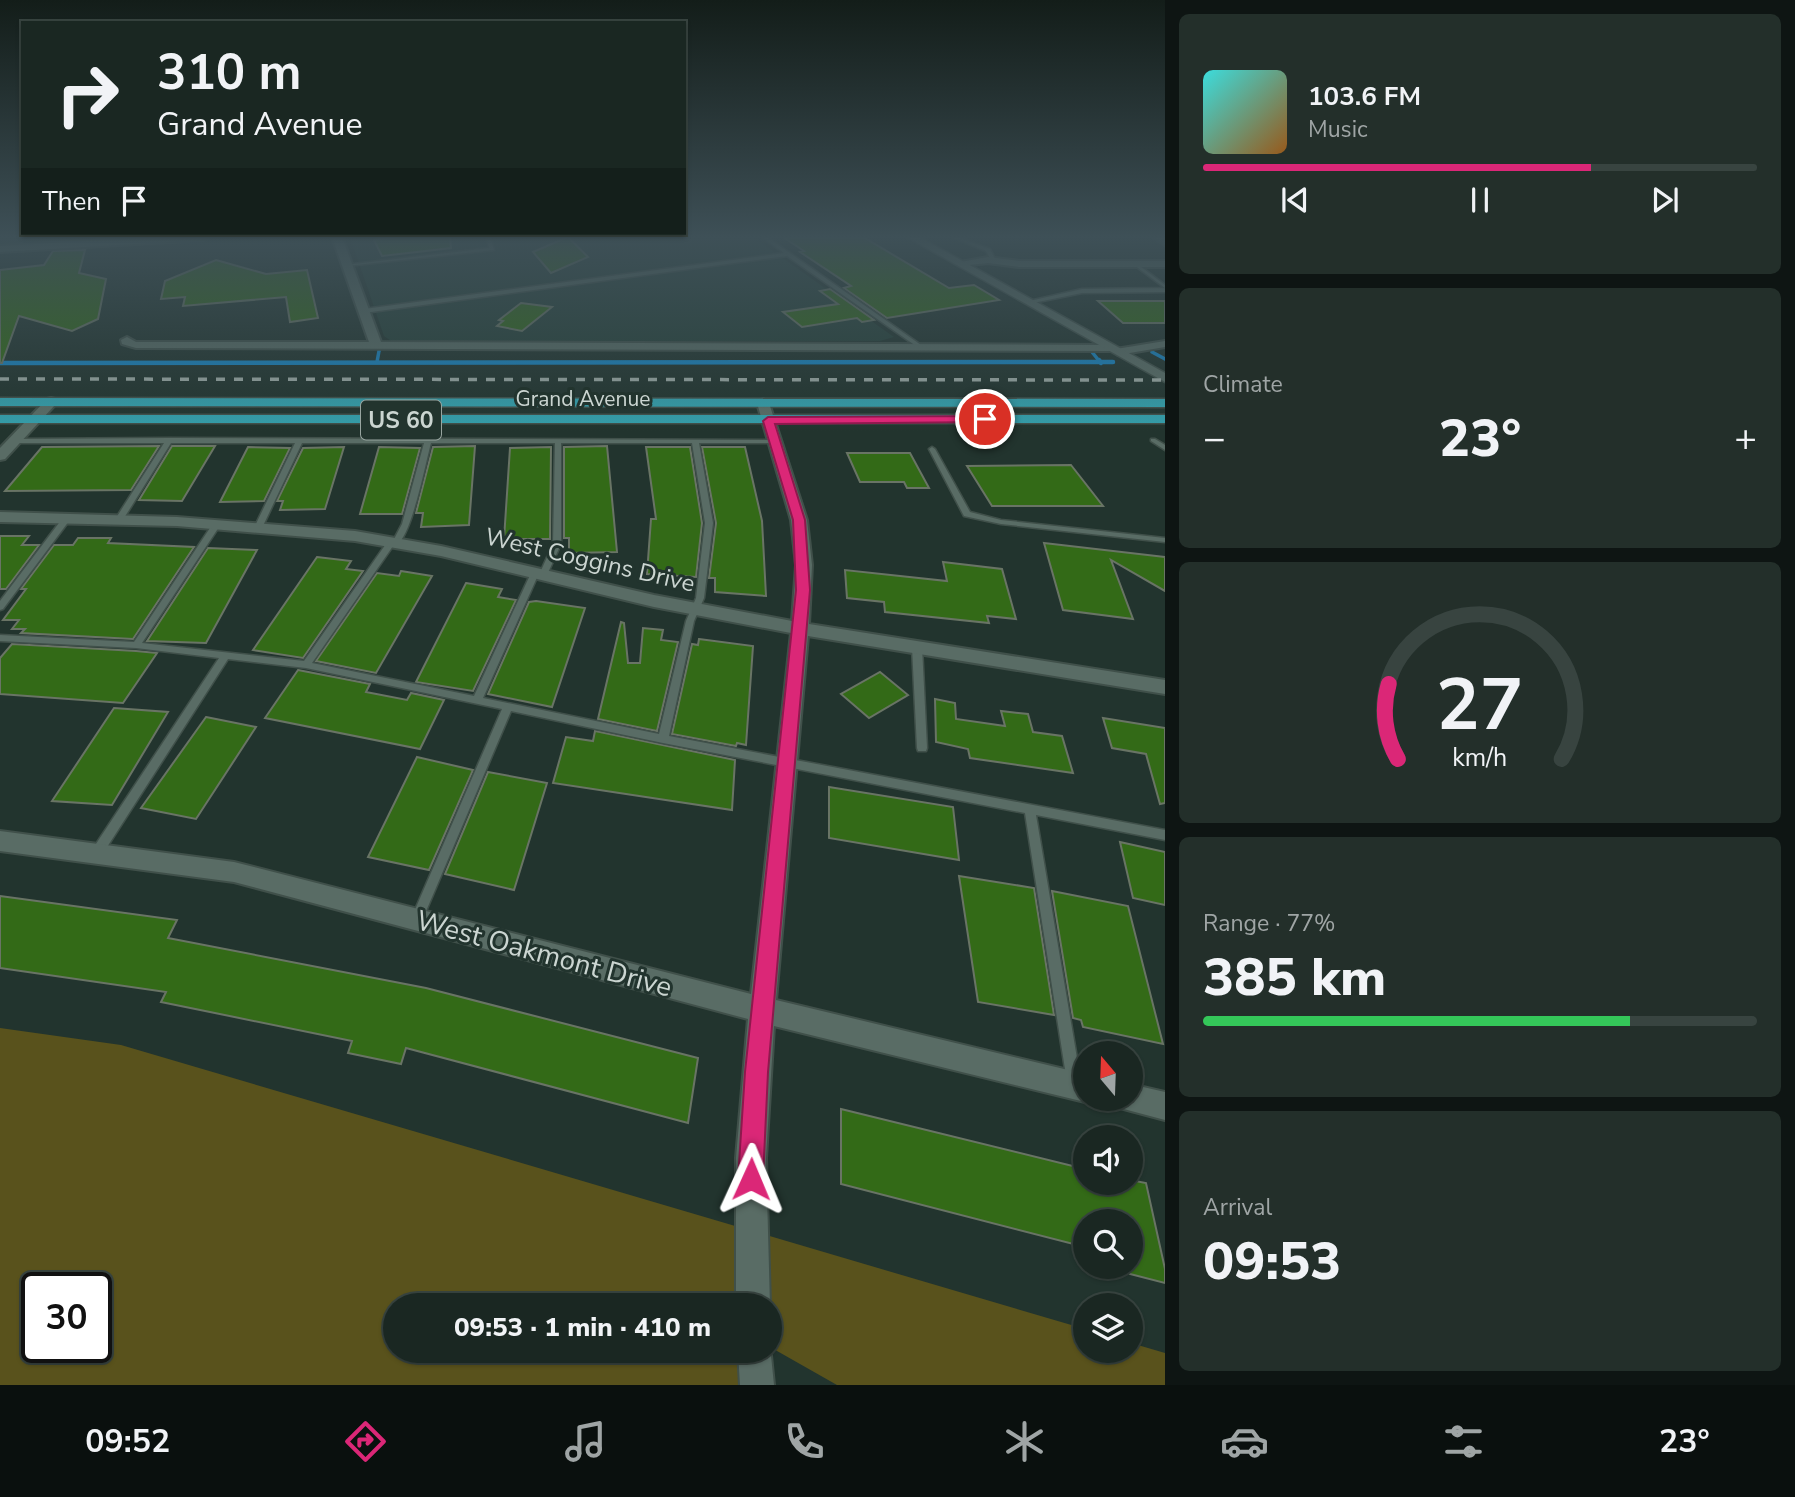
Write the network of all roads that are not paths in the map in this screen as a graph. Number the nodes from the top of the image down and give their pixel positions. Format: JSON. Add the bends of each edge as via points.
{"nodes":[{"id":1,"x":361,"y":302,"type":"edge"},
{"id":2,"x":434,"y":302,"type":"edge"},
{"id":3,"x":856,"y":302,"type":"edge"},
{"id":4,"x":1028,"y":302,"type":"edge"},
{"id":5,"x":364,"y":311,"type":"junction"},
{"id":6,"x":127,"y":340,"type":"dead end"},
{"id":7,"x":1165,"y":344,"type":"edge"},
{"id":8,"x":376,"y":345,"type":"junction"},
{"id":9,"x":918,"y":345,"type":"junction"},
{"id":10,"x":1114,"y":350,"type":"junction"},
{"id":11,"x":1165,"y":378,"type":"edge"},
{"id":12,"x":0,"y":402,"type":"edge"},
{"id":13,"x":51,"y":402,"type":"junction"},
{"id":14,"x":1165,"y":403,"type":"edge"},
{"id":15,"x":0,"y":419,"type":"edge"},
{"id":16,"x":34,"y":419,"type":"junction"},
{"id":17,"x":1165,"y":419,"type":"edge"},
{"id":18,"x":768,"y":422,"type":"junction"},
{"id":19,"x":169,"y":440,"type":"junction"},
{"id":20,"x":300,"y":440,"type":"junction"},
{"id":21,"x":1165,"y":440,"type":"edge"},
{"id":22,"x":14,"y":441,"type":"junction"},
{"id":23,"x":428,"y":441,"type":"junction"},
{"id":24,"x":558,"y":441,"type":"junction"},
{"id":25,"x":695,"y":441,"type":"junction"},
{"id":26,"x":1165,"y":448,"type":"edge"},
{"id":27,"x":932,"y":449,"type":"dead end"},
{"id":28,"x":0,"y":456,"type":"edge"},
{"id":29,"x":0,"y":517,"type":"edge"},
{"id":30,"x":68,"y":517,"type":"junction"},
{"id":31,"x":120,"y":518,"type":"junction"},
{"id":32,"x":217,"y":524,"type":"junction"},
{"id":33,"x":258,"y":528,"type":"junction"},
{"id":34,"x":1165,"y":540,"type":"edge"},
{"id":35,"x":393,"y":543,"type":"junction"},
{"id":36,"x":539,"y":574,"type":"junction"},
{"id":37,"x":0,"y":607,"type":"edge"},
{"id":38,"x":695,"y":610,"type":"junction"},
{"id":39,"x":800,"y":628,"type":"junction"},
{"id":40,"x":0,"y":638,"type":"edge"},
{"id":41,"x":136,"y":645,"type":"junction"},
{"id":42,"x":917,"y":647,"type":"junction"},
{"id":43,"x":226,"y":655,"type":"junction"},
{"id":44,"x":306,"y":665,"type":"junction"},
{"id":45,"x":1165,"y":687,"type":"edge"},
{"id":46,"x":477,"y":701,"type":"junction"},
{"id":47,"x":509,"y":708,"type":"junction"},
{"id":48,"x":663,"y":739,"type":"junction"},
{"id":49,"x":922,"y":748,"type":"dead end"},
{"id":50,"x":787,"y":762,"type":"junction"},
{"id":51,"x":1030,"y":810,"type":"junction"},
{"id":52,"x":1165,"y":835,"type":"edge"},
{"id":53,"x":0,"y":841,"type":"edge"},
{"id":54,"x":96,"y":853,"type":"junction"},
{"id":55,"x":417,"y":920,"type":"junction"},
{"id":56,"x":763,"y":1010,"type":"junction"},
{"id":57,"x":1073,"y":1047,"type":"edge"},
{"id":58,"x":1073,"y":1084,"type":"edge"},
{"id":59,"x":1143,"y":1101,"type":"edge"},
{"id":60,"x":1165,"y":1106,"type":"edge"},
{"id":61,"x":753,"y":1293,"type":"edge"},
{"id":62,"x":756,"y":1363,"type":"edge"},
{"id":63,"x":757,"y":1385,"type":"edge"}],
"edges":[{"from":1,"to":5,"type":"street"},
{"from":2,"to":5,"type":"lane"},
{"from":3,"to":9,"type":"lane"},
{"from":4,"to":10,"type":"street"},
{"from":5,"to":8,"type":"street"},
{"from":6,"to":8,"type":"street","via":[[132,345]]},
{"from":7,"to":10,"type":"street"},
{"from":8,"to":9,"type":"street"},
{"from":9,"to":10,"type":"street"},
{"from":10,"to":11,"type":"street"},
{"from":12,"to":13,"type":"highway","name":"Grand Avenue","number":"US 60"},
{"from":13,"to":16,"type":"street"},
{"from":13,"to":18,"type":"highway","name":"Grand Avenue","number":"US 60"},
{"from":14,"to":18,"type":"highway","name":"Grand Avenue","number":"US 60"},
{"from":15,"to":16,"type":"highway","name":"Grand Avenue","number":"US 60"},
{"from":16,"to":18,"type":"highway","name":"Grand Avenue","number":"US 60"},
{"from":16,"to":22,"type":"street"},
{"from":17,"to":18,"type":"highway","name":"Grand Avenue","number":"US 60"},
{"from":18,"to":25,"type":"lane"},
{"from":18,"to":39,"type":"street","via":[[794,499],[802,541]]},
{"from":19,"to":20,"type":"lane"},
{"from":19,"to":22,"type":"lane"},
{"from":19,"to":31,"type":"lane"},
{"from":20,"to":23,"type":"lane"},
{"from":20,"to":33,"type":"lane"},
{"from":21,"to":26,"type":"lane","via":[[1153,440]]},
{"from":22,"to":28,"type":"street"},
{"from":23,"to":24,"type":"lane"},
{"from":23,"to":35,"type":"lane","via":[[406,524]]},
{"from":24,"to":25,"type":"lane"},
{"from":24,"to":36,"type":"lane","via":[[556,544]]},
{"from":25,"to":38,"type":"lane","via":[[709,523]]},
{"from":27,"to":34,"type":"lane","via":[[967,514],[1001,522]]},
{"from":29,"to":30,"type":"street","name":"West Coggins Drive"},
{"from":30,"to":31,"type":"street","name":"West Coggins Drive"},
{"from":30,"to":37,"type":"lane"},
{"from":31,"to":32,"type":"street","name":"West Coggins Drive"},
{"from":32,"to":33,"type":"street","name":"West Coggins Drive"},
{"from":32,"to":41,"type":"lane"},
{"from":33,"to":35,"type":"street","name":"West Coggins Drive"},
{"from":35,"to":36,"type":"street","name":"West Coggins Drive","via":[[505,563]]},
{"from":35,"to":44,"type":"lane"},
{"from":36,"to":38,"type":"street","name":"West Coggins Drive"},
{"from":36,"to":46,"type":"lane"},
{"from":38,"to":39,"type":"street","name":"West Coggins Drive"},
{"from":38,"to":48,"type":"lane"},
{"from":39,"to":42,"type":"street","name":"West Coggins Drive"},
{"from":39,"to":50,"type":"street"},
{"from":40,"to":41,"type":"lane"},
{"from":41,"to":43,"type":"lane"},
{"from":42,"to":45,"type":"street","name":"West Coggins Drive"},
{"from":42,"to":49,"type":"lane"},
{"from":43,"to":44,"type":"lane"},
{"from":43,"to":54,"type":"lane"},
{"from":44,"to":46,"type":"lane"},
{"from":46,"to":47,"type":"lane"},
{"from":47,"to":48,"type":"lane"},
{"from":47,"to":55,"type":"lane"},
{"from":48,"to":50,"type":"lane"},
{"from":50,"to":51,"type":"lane"},
{"from":50,"to":56,"type":"street"},
{"from":51,"to":52,"type":"lane"},
{"from":51,"to":57,"type":"lane"},
{"from":53,"to":54,"type":"street","name":"West Oakmont Drive"},
{"from":54,"to":55,"type":"street","name":"West Oakmont Drive","via":[[234,872]]},
{"from":55,"to":56,"type":"street","name":"West Oakmont Drive"},
{"from":56,"to":58,"type":"street","name":"West Oakmont Drive"},
{"from":56,"to":61,"type":"street","via":[[751,1158]]},
{"from":59,"to":60,"type":"street"},
{"from":62,"to":63,"type":"street"}]}
